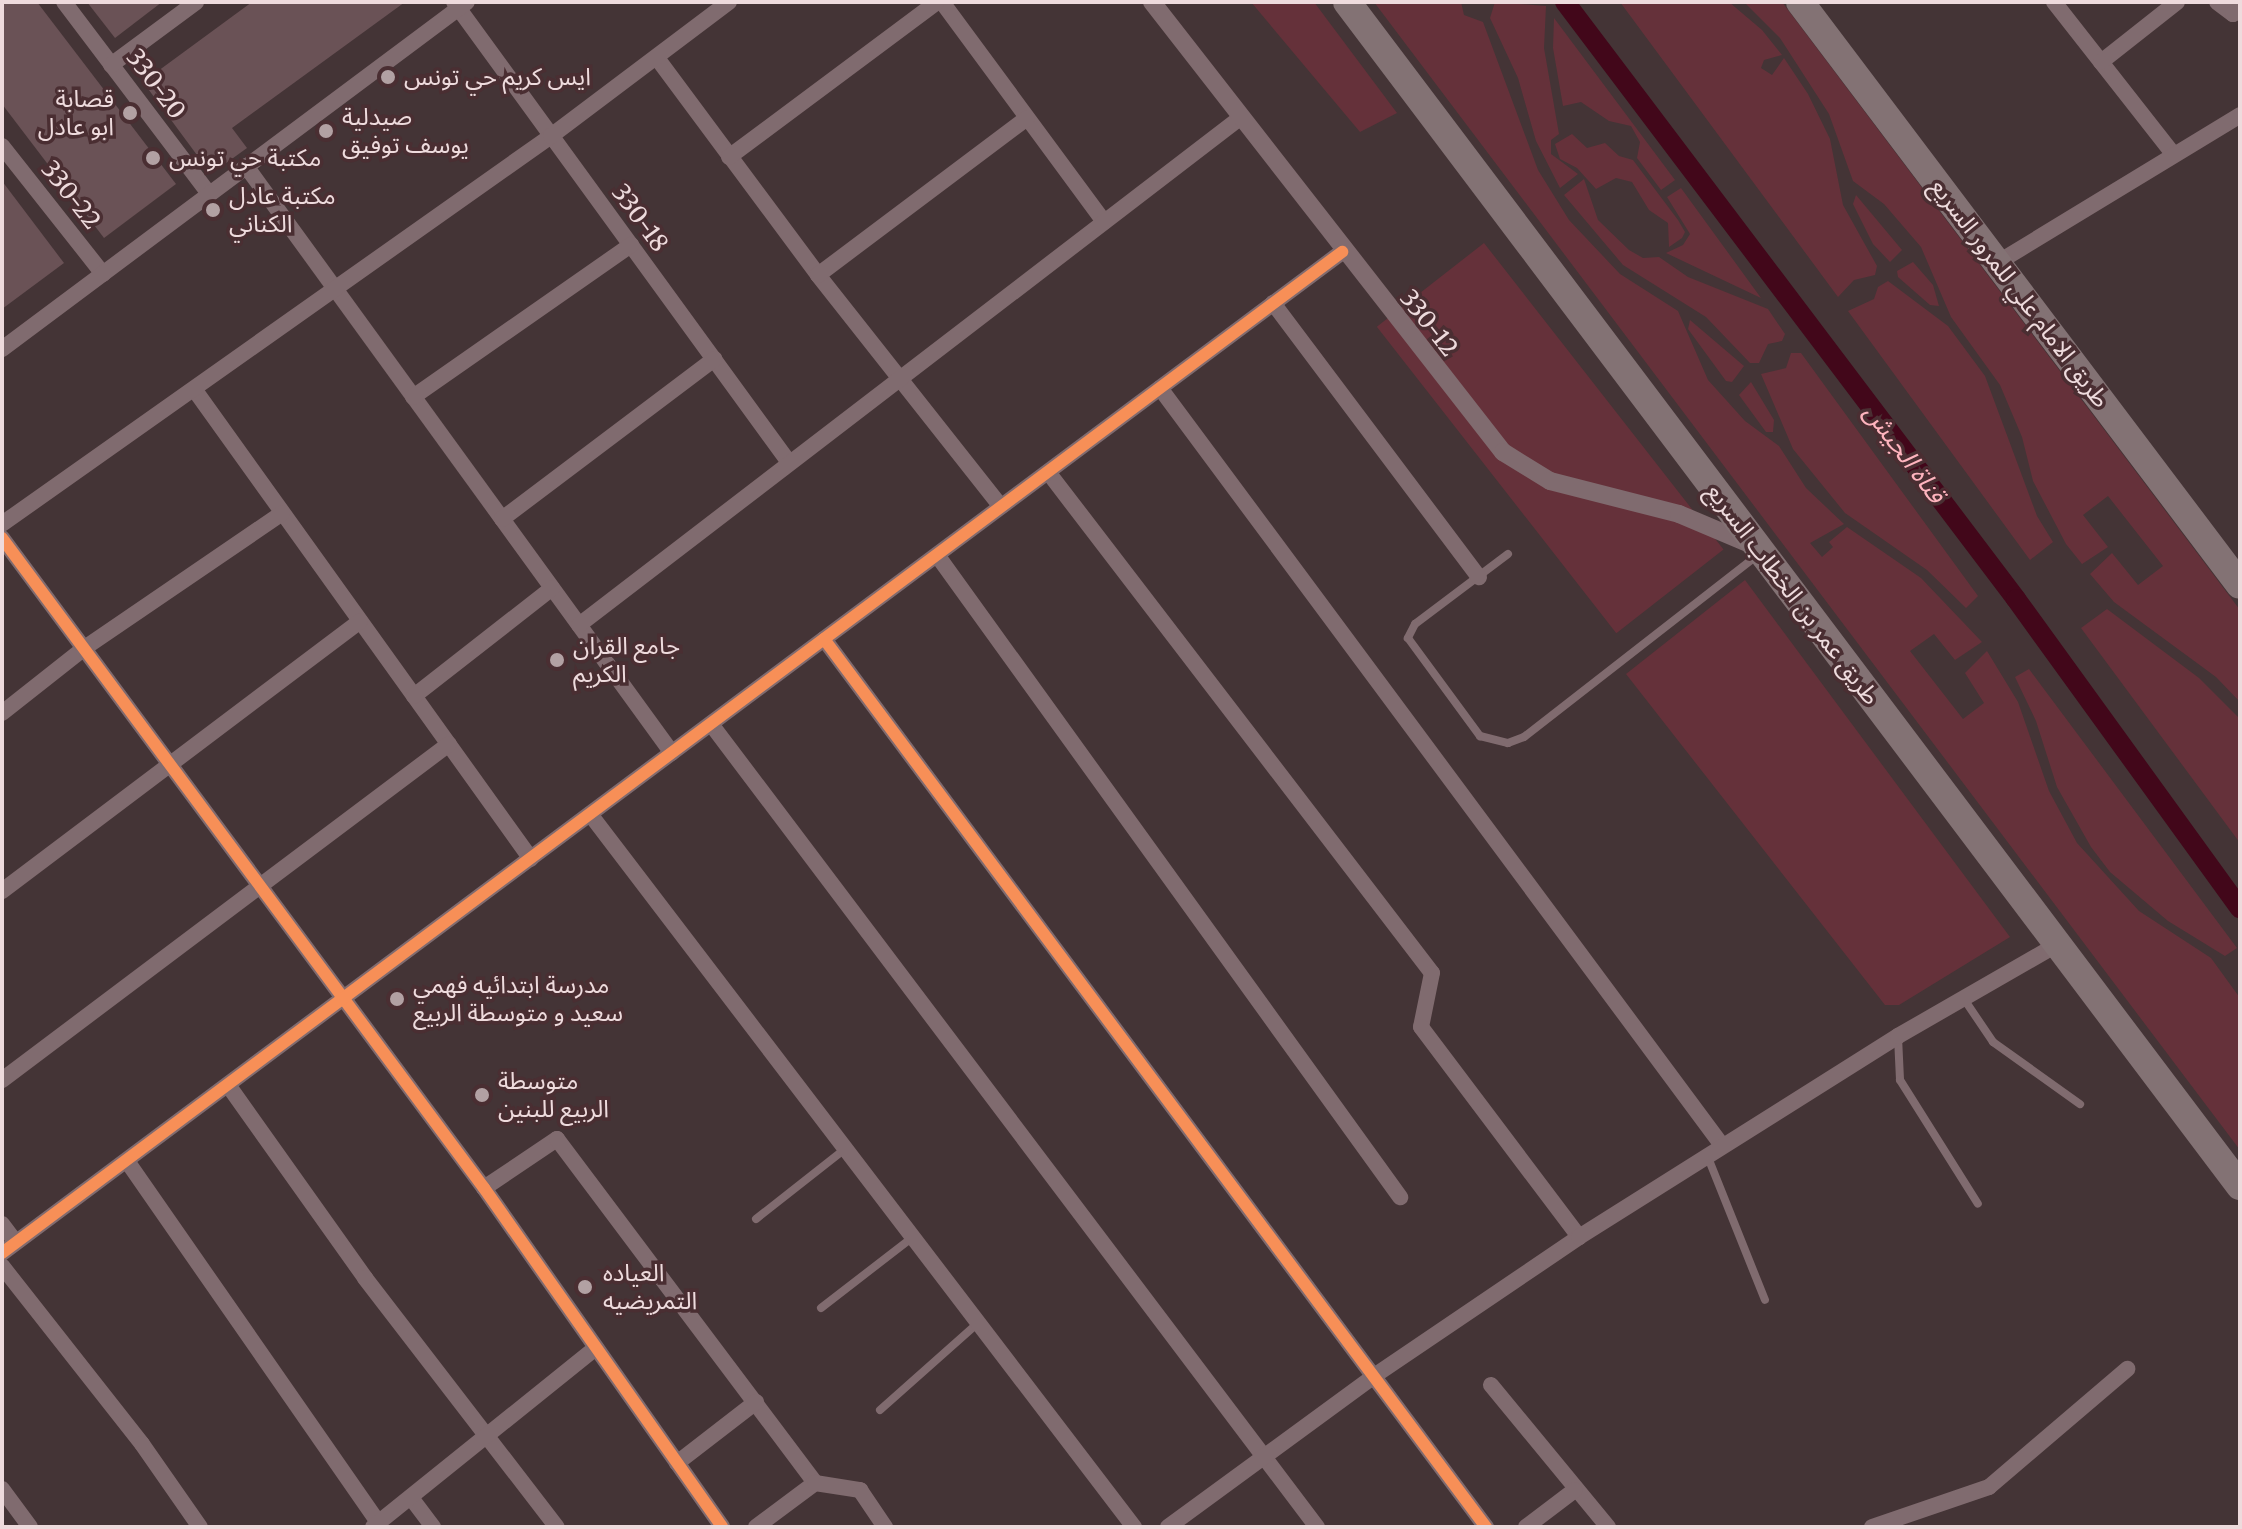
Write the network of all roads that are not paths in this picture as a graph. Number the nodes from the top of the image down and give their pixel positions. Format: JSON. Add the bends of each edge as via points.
{"nodes":[{"id":1,"x":64,"y":2,"type":"edge"},
{"id":2,"x":196,"y":2,"type":"edge"},
{"id":3,"x":729,"y":2,"type":"edge"},
{"id":4,"x":940,"y":2,"type":"edge"},
{"id":5,"x":1152,"y":2,"type":"edge"},
{"id":6,"x":1347,"y":2,"type":"edge"},
{"id":7,"x":1800,"y":2,"type":"edge"},
{"id":8,"x":2054,"y":2,"type":"edge"},
{"id":9,"x":2177,"y":2,"type":"edge"},
{"id":10,"x":2217,"y":2,"type":"edge"},
{"id":11,"x":459,"y":4,"type":"edge"},
{"id":12,"x":2240,"y":9,"type":"edge"},
{"id":13,"x":657,"y":58,"type":"junction"},
{"id":14,"x":2101,"y":62,"type":"junction"},
{"id":15,"x":111,"y":65,"type":"junction"},
{"id":16,"x":2240,"y":115,"type":"edge"},
{"id":17,"x":1027,"y":118,"type":"junction"},
{"id":18,"x":1240,"y":118,"type":"junction"},
{"id":19,"x":551,"y":136,"type":"junction"},
{"id":20,"x":2,"y":146,"type":"edge"},
{"id":21,"x":2174,"y":155,"type":"junction"},
{"id":22,"x":729,"y":157,"type":"junction"},
{"id":23,"x":246,"y":166,"type":"junction"},
{"id":24,"x":8,"y":168,"type":"edge"},
{"id":25,"x":209,"y":194,"type":"junction"},
{"id":26,"x":1104,"y":222,"type":"junction"},
{"id":27,"x":631,"y":245,"type":"junction"},
{"id":28,"x":1342,"y":252,"type":"junction"},
{"id":29,"x":1997,"y":263,"type":"junction"},
{"id":30,"x":103,"y":274,"type":"junction"},
{"id":31,"x":818,"y":275,"type":"junction"},
{"id":32,"x":336,"y":290,"type":"junction"},
{"id":33,"x":1273,"y":303,"type":"junction"},
{"id":34,"x":2,"y":349,"type":"edge"},
{"id":35,"x":714,"y":359,"type":"junction"},
{"id":36,"x":900,"y":379,"type":"junction"},
{"id":37,"x":1160,"y":388,"type":"junction"},
{"id":38,"x":194,"y":389,"type":"junction"},
{"id":39,"x":413,"y":397,"type":"junction"},
{"id":40,"x":788,"y":461,"type":"junction"},
{"id":41,"x":1048,"y":472,"type":"junction"},
{"id":42,"x":1001,"y":507,"type":"junction"},
{"id":43,"x":282,"y":513,"type":"junction"},
{"id":44,"x":502,"y":519,"type":"junction"},
{"id":45,"x":2,"y":524,"type":"edge"},
{"id":46,"x":4,"y":545,"type":"edge"},
{"id":47,"x":1760,"y":551,"type":"junction"},
{"id":48,"x":1508,"y":554,"type":"dead end"},
{"id":49,"x":937,"y":555,"type":"junction"},
{"id":50,"x":1479,"y":577,"type":"junction"},
{"id":51,"x":2240,"y":585,"type":"edge"},
{"id":52,"x":552,"y":588,"type":"junction"},
{"id":53,"x":360,"y":621,"type":"junction"},
{"id":54,"x":579,"y":625,"type":"junction"},
{"id":55,"x":824,"y":639,"type":"junction"},
{"id":56,"x":83,"y":649,"type":"junction"},
{"id":57,"x":414,"y":696,"type":"junction"},
{"id":58,"x":2,"y":713,"type":"edge"},
{"id":59,"x":711,"y":724,"type":"junction"},
{"id":60,"x":449,"y":744,"type":"junction"},
{"id":61,"x":672,"y":753,"type":"junction"},
{"id":62,"x":167,"y":762,"type":"junction"},
{"id":63,"x":590,"y":814,"type":"junction"},
{"id":64,"x":531,"y":859,"type":"junction"},
{"id":65,"x":258,"y":888,"type":"junction"},
{"id":66,"x":2,"y":891,"type":"edge"},
{"id":67,"x":2058,"y":944,"type":"junction"},
{"id":68,"x":1964,"y":998,"type":"junction"},
{"id":69,"x":341,"y":1000,"type":"junction"},
{"id":70,"x":1898,"y":1036,"type":"junction"},
{"id":71,"x":2,"y":1080,"type":"edge"},
{"id":72,"x":228,"y":1085,"type":"junction"},
{"id":73,"x":2080,"y":1104,"type":"dead end"},
{"id":74,"x":845,"y":1149,"type":"junction"},
{"id":75,"x":1714,"y":1149,"type":"junction"},
{"id":76,"x":127,"y":1161,"type":"junction"},
{"id":77,"x":2240,"y":1186,"type":"edge"},
{"id":78,"x":484,"y":1188,"type":"junction"},
{"id":79,"x":1400,"y":1197,"type":"dead end"},
{"id":80,"x":1978,"y":1204,"type":"dead end"},
{"id":81,"x":756,"y":1219,"type":"dead end"},
{"id":82,"x":2,"y":1224,"type":"edge"},
{"id":83,"x":913,"y":1237,"type":"junction"},
{"id":84,"x":1579,"y":1237,"type":"junction"},
{"id":85,"x":15,"y":1241,"type":"junction"},
{"id":86,"x":2,"y":1253,"type":"edge"},
{"id":87,"x":2,"y":1266,"type":"edge"},
{"id":88,"x":1765,"y":1300,"type":"dead end"},
{"id":89,"x":821,"y":1308,"type":"dead end"},
{"id":90,"x":978,"y":1323,"type":"junction"},
{"id":91,"x":596,"y":1348,"type":"junction"},
{"id":92,"x":2127,"y":1369,"type":"dead end"},
{"id":93,"x":1374,"y":1376,"type":"junction"},
{"id":94,"x":1491,"y":1385,"type":"dead end"},
{"id":95,"x":756,"y":1402,"type":"junction"},
{"id":96,"x":880,"y":1410,"type":"dead end"},
{"id":97,"x":487,"y":1436,"type":"junction"},
{"id":98,"x":1264,"y":1457,"type":"junction"},
{"id":99,"x":677,"y":1463,"type":"junction"},
{"id":100,"x":815,"y":1483,"type":"junction"},
{"id":101,"x":2,"y":1489,"type":"edge"},
{"id":102,"x":1575,"y":1490,"type":"junction"},
{"id":103,"x":412,"y":1499,"type":"junction"},
{"id":104,"x":376,"y":1525,"type":"edge"},
{"id":105,"x":30,"y":1527,"type":"edge"},
{"id":106,"x":200,"y":1527,"type":"edge"},
{"id":107,"x":433,"y":1527,"type":"edge"},
{"id":108,"x":557,"y":1527,"type":"edge"},
{"id":109,"x":722,"y":1527,"type":"edge"},
{"id":110,"x":756,"y":1527,"type":"edge"},
{"id":111,"x":885,"y":1527,"type":"edge"},
{"id":112,"x":1134,"y":1527,"type":"edge"},
{"id":113,"x":1168,"y":1527,"type":"edge"},
{"id":114,"x":1317,"y":1527,"type":"edge"},
{"id":115,"x":1486,"y":1527,"type":"edge"},
{"id":116,"x":1526,"y":1527,"type":"edge"},
{"id":117,"x":1608,"y":1527,"type":"edge"},
{"id":118,"x":1872,"y":1527,"type":"edge"}],
"edges":[{"from":1,"to":15,"type":"street","name":"330-20"},
{"from":2,"to":15,"type":"street"},
{"from":3,"to":13,"type":"street"},
{"from":4,"to":17,"type":"street"},
{"from":4,"to":22,"type":"street"},
{"from":5,"to":18,"type":"street","name":"330-12"},
{"from":6,"to":47,"type":"highway","name":"طريق عمر بن الخطاب السريع"},
{"from":7,"to":29,"type":"highway","name":"طريق الامام علي للمرور السريع"},
{"from":8,"to":14,"type":"street"},
{"from":9,"to":14,"type":"street"},
{"from":10,"to":12,"type":"street","via":[[2233,14]]},
{"from":11,"to":19,"type":"street","name":"330-18"},
{"from":11,"to":23,"type":"street"},
{"from":13,"to":19,"type":"street"},
{"from":13,"to":22,"type":"street"},
{"from":14,"to":21,"type":"street"},
{"from":15,"to":25,"type":"street","name":"330-20"},
{"from":16,"to":21,"type":"street"},
{"from":17,"to":26,"type":"street"},
{"from":17,"to":31,"type":"street"},
{"from":18,"to":26,"type":"street"},
{"from":18,"to":28,"type":"street","name":"330-12"},
{"from":19,"to":27,"type":"street","name":"330-18"},
{"from":19,"to":32,"type":"street"},
{"from":20,"to":24,"type":"street","name":"330-22"},
{"from":21,"to":29,"type":"street"},
{"from":22,"to":31,"type":"street"},
{"from":23,"to":25,"type":"street"},
{"from":23,"to":32,"type":"street"},
{"from":24,"to":30,"type":"street","name":"330-22"},
{"from":25,"to":30,"type":"street"},
{"from":26,"to":36,"type":"street"},
{"from":27,"to":35,"type":"street","name":"330-18"},
{"from":27,"to":39,"type":"street"},
{"from":28,"to":33,"type":"street"},
{"from":28,"to":47,"type":"street","name":"330-12","via":[[1514,461],[1550,481],[1700,520]]},
{"from":29,"to":51,"type":"highway","name":"طريق الامام علي للمرور السريع"},
{"from":30,"to":34,"type":"street"},
{"from":31,"to":36,"type":"street"},
{"from":32,"to":38,"type":"street"},
{"from":32,"to":39,"type":"street"},
{"from":33,"to":37,"type":"street"},
{"from":33,"to":50,"type":"street"},
{"from":35,"to":40,"type":"street","name":"330-18"},
{"from":35,"to":44,"type":"street"},
{"from":36,"to":40,"type":"street"},
{"from":36,"to":42,"type":"street"},
{"from":37,"to":41,"type":"street"},
{"from":37,"to":75,"type":"street"},
{"from":38,"to":43,"type":"street"},
{"from":38,"to":45,"type":"street"},
{"from":39,"to":44,"type":"street"},
{"from":40,"to":54,"type":"street"},
{"from":41,"to":42,"type":"street"},
{"from":41,"to":84,"type":"street","via":[[1432,973],[1421,1027]]},
{"from":42,"to":49,"type":"street"},
{"from":43,"to":53,"type":"street"},
{"from":43,"to":56,"type":"street"},
{"from":44,"to":52,"type":"street"},
{"from":46,"to":56,"type":"street"},
{"from":47,"to":50,"type":"lane","via":[[1524,737],[1508,743],[1480,736],[1408,638],[1415,624]]},
{"from":47,"to":67,"type":"highway","name":"طريق عمر بن الخطاب السريع"},
{"from":48,"to":50,"type":"lane"},
{"from":49,"to":55,"type":"street"},
{"from":49,"to":79,"type":"street"},
{"from":52,"to":54,"type":"street"},
{"from":52,"to":57,"type":"street"},
{"from":53,"to":57,"type":"street"},
{"from":53,"to":62,"type":"street"},
{"from":54,"to":61,"type":"street"},
{"from":55,"to":59,"type":"street"},
{"from":55,"to":93,"type":"street"},
{"from":56,"to":58,"type":"street"},
{"from":56,"to":62,"type":"street"},
{"from":57,"to":60,"type":"street"},
{"from":59,"to":61,"type":"street"},
{"from":59,"to":98,"type":"street"},
{"from":60,"to":64,"type":"street"},
{"from":60,"to":65,"type":"street"},
{"from":61,"to":63,"type":"street"},
{"from":62,"to":65,"type":"street"},
{"from":62,"to":66,"type":"street"},
{"from":63,"to":64,"type":"street"},
{"from":63,"to":74,"type":"street"},
{"from":64,"to":69,"type":"street"},
{"from":65,"to":69,"type":"street"},
{"from":65,"to":71,"type":"street"},
{"from":67,"to":68,"type":"street"},
{"from":67,"to":77,"type":"highway","name":"طريق عمر بن الخطاب السريع"},
{"from":68,"to":70,"type":"street"},
{"from":68,"to":73,"type":"lane","via":[[1993,1042]]},
{"from":69,"to":72,"type":"street"},
{"from":69,"to":78,"type":"street"},
{"from":70,"to":75,"type":"street"},
{"from":70,"to":80,"type":"lane","via":[[1900,1080]]},
{"from":72,"to":76,"type":"street"},
{"from":72,"to":97,"type":"street","via":[[365,1278]]},
{"from":74,"to":81,"type":"lane"},
{"from":74,"to":83,"type":"street"},
{"from":75,"to":84,"type":"street"},
{"from":75,"to":88,"type":"lane"},
{"from":76,"to":85,"type":"street"},
{"from":76,"to":104,"type":"street"},
{"from":78,"to":91,"type":"street"},
{"from":78,"to":95,"type":"street","via":[[557,1139]]},
{"from":82,"to":85,"type":"street"},
{"from":83,"to":89,"type":"lane"},
{"from":83,"to":90,"type":"street"},
{"from":84,"to":93,"type":"street"},
{"from":85,"to":86,"type":"street"},
{"from":87,"to":106,"type":"street"},
{"from":90,"to":96,"type":"lane"},
{"from":90,"to":112,"type":"street"},
{"from":91,"to":97,"type":"street"},
{"from":91,"to":99,"type":"street"},
{"from":92,"to":118,"type":"street","via":[[1989,1487]]},
{"from":93,"to":98,"type":"street"},
{"from":93,"to":115,"type":"street"},
{"from":94,"to":102,"type":"street"},
{"from":95,"to":99,"type":"street"},
{"from":95,"to":100,"type":"street"},
{"from":97,"to":103,"type":"street"},
{"from":97,"to":108,"type":"street"},
{"from":98,"to":113,"type":"street"},
{"from":98,"to":114,"type":"street"},
{"from":99,"to":109,"type":"street"},
{"from":100,"to":110,"type":"street"},
{"from":100,"to":111,"type":"street","via":[[860,1490]]},
{"from":101,"to":105,"type":"street"},
{"from":102,"to":116,"type":"street"},
{"from":102,"to":117,"type":"street"},
{"from":103,"to":104,"type":"street"},
{"from":103,"to":107,"type":"street"}]}
